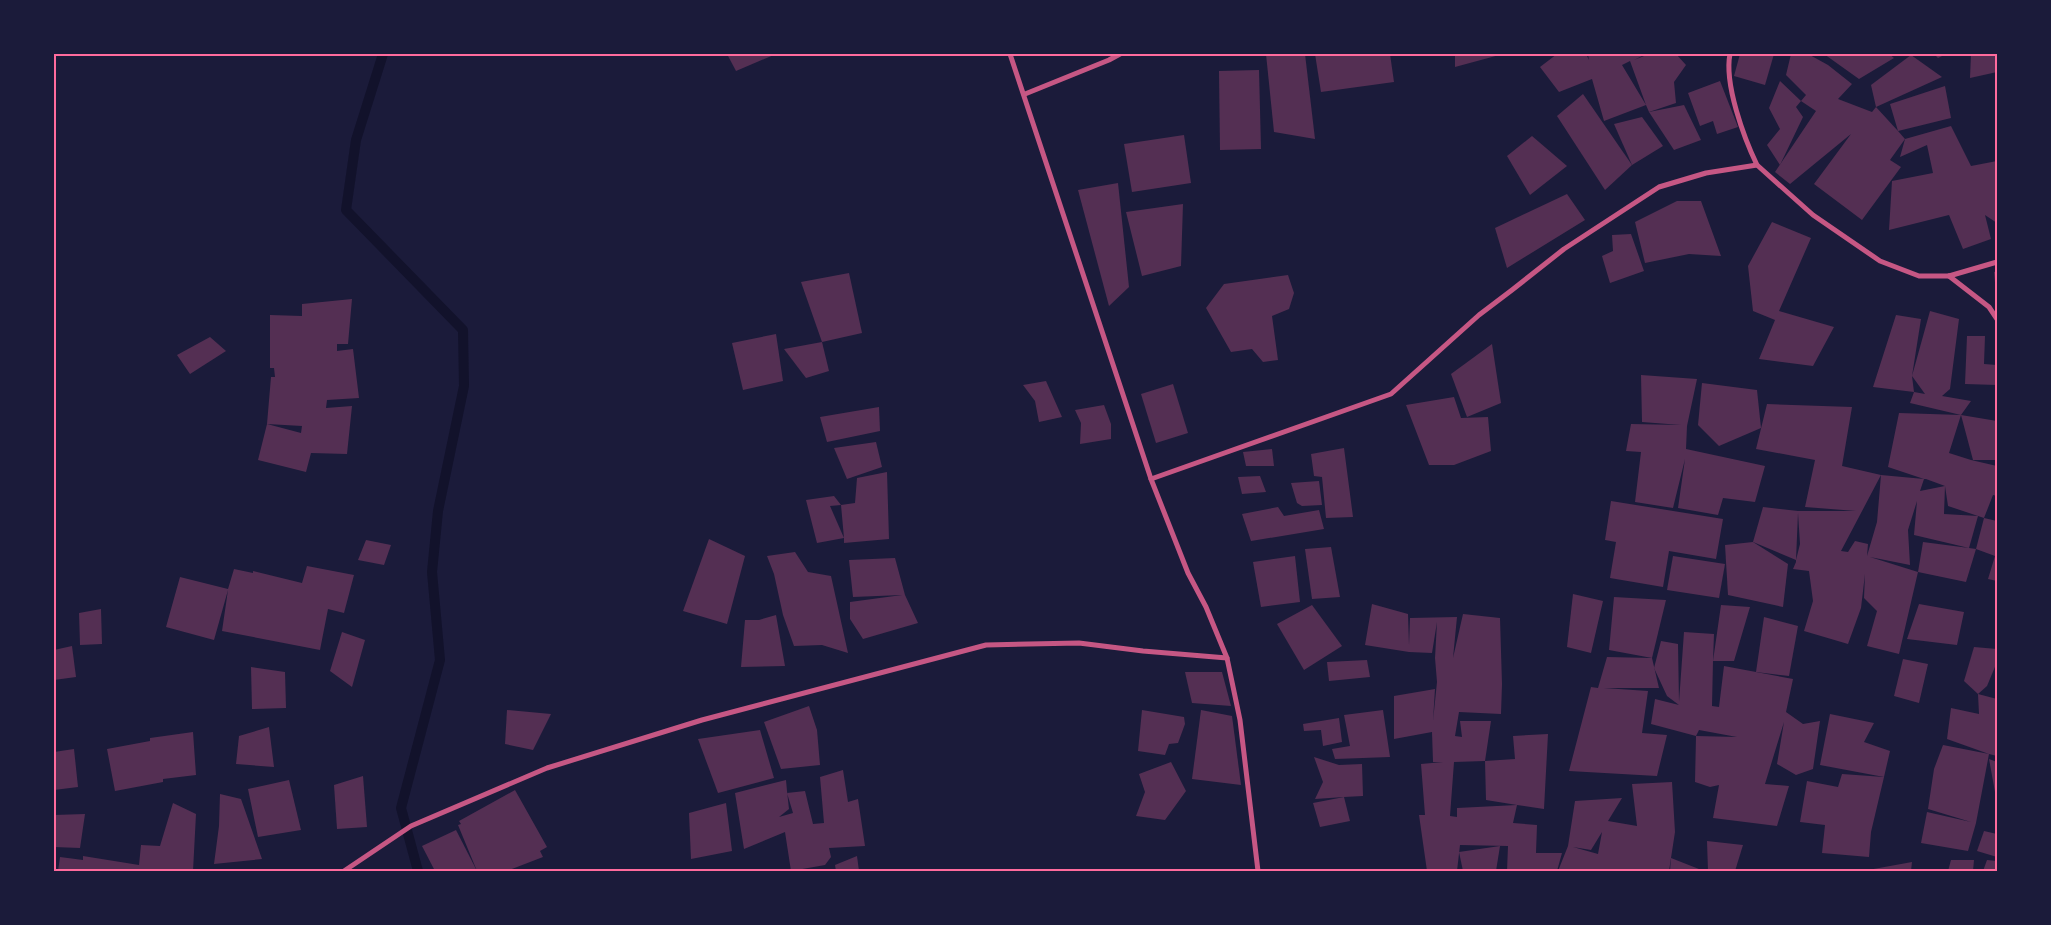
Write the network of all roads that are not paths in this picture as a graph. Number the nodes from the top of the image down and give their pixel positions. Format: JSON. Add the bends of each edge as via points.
{"nodes":[{"id":1,"x":1010,"y":54,"type":"edge"},
{"id":2,"x":1120,"y":54,"type":"edge"},
{"id":3,"x":1730,"y":54,"type":"edge"},
{"id":4,"x":1024,"y":94,"type":"junction"},
{"id":5,"x":1757,"y":166,"type":"junction"},
{"id":6,"x":1997,"y":262,"type":"edge"},
{"id":7,"x":1949,"y":276,"type":"junction"},
{"id":8,"x":1997,"y":319,"type":"edge"},
{"id":9,"x":1151,"y":479,"type":"junction"},
{"id":10,"x":1227,"y":658,"type":"junction"},
{"id":11,"x":344,"y":871,"type":"edge"},
{"id":12,"x":1258,"y":871,"type":"edge"}],
"edges":[{"from":1,"to":4,"type":"street"},
{"from":2,"to":4,"type":"street"},
{"from":3,"to":5,"type":"street","via":[[1733,93],[1745,141]]},
{"from":4,"to":9,"type":"street"},
{"from":5,"to":7,"type":"street","via":[[1813,215],[1880,261],[1919,276]]},
{"from":5,"to":9,"type":"street","via":[[1706,173],[1660,187],[1564,249],[1479,315],[1391,394]]},
{"from":6,"to":7,"type":"street"},
{"from":7,"to":8,"type":"street","via":[[1989,307]]},
{"from":9,"to":10,"type":"street","via":[[1188,573]]},
{"from":10,"to":11,"type":"street","via":[[1080,643],[986,645],[702,720],[547,768],[411,826]]},
{"from":10,"to":12,"type":"street","via":[[1240,720]]}]}
